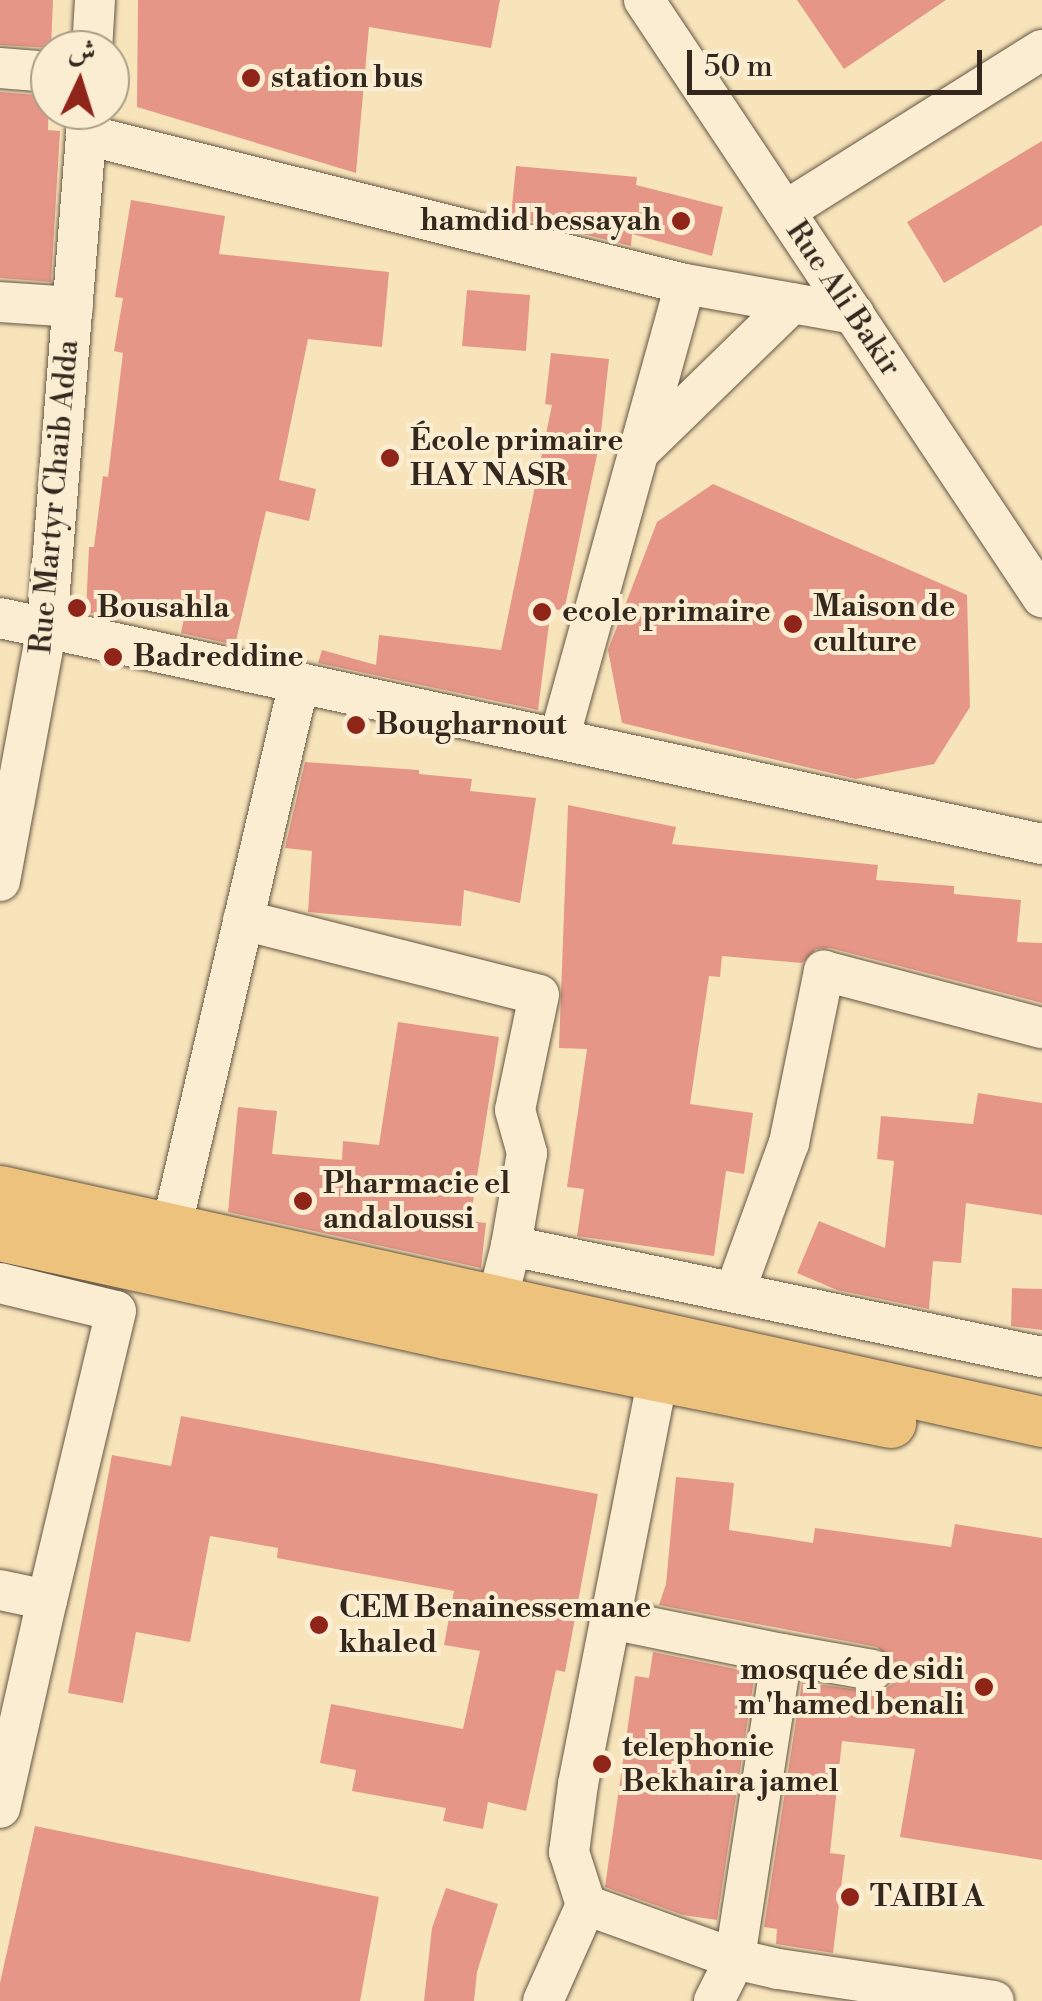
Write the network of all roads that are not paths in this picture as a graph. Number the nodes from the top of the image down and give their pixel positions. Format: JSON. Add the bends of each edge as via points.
{"nodes":[{"id":1,"x":95,"y":0,"type":"edge"},
{"id":2,"x":644,"y":0,"type":"edge"},
{"id":3,"x":93,"y":30,"type":"edge"},
{"id":4,"x":1042,"y":50,"type":"edge"},
{"id":5,"x":0,"y":68,"type":"edge"},
{"id":6,"x":30,"y":70,"type":"edge"},
{"id":7,"x":86,"y":130,"type":"edge"},
{"id":8,"x":117,"y":130,"type":"edge"},
{"id":9,"x":784,"y":211,"type":"junction"},
{"id":10,"x":685,"y":284,"type":"junction"},
{"id":11,"x":0,"y":302,"type":"edge"},
{"id":12,"x":792,"y":304,"type":"junction"},
{"id":13,"x":72,"y":307,"type":"junction"},
{"id":14,"x":854,"y":314,"type":"junction"},
{"id":15,"x":638,"y":453,"type":"junction"},
{"id":16,"x":1042,"y":597,"type":"edge"},
{"id":17,"x":0,"y":618,"type":"edge"},
{"id":18,"x":47,"y":628,"type":"junction"},
{"id":19,"x":299,"y":683,"type":"junction"},
{"id":20,"x":559,"y":739,"type":"junction"},
{"id":21,"x":1042,"y":844,"type":"edge"},
{"id":22,"x":0,"y":880,"type":"edge"},
{"id":23,"x":243,"y":920,"type":"junction"},
{"id":24,"x":1042,"y":1028,"type":"edge"},
{"id":25,"x":0,"y":1191,"type":"edge"},
{"id":26,"x":171,"y":1229,"type":"junction"},
{"id":27,"x":0,"y":1236,"type":"edge"},
{"id":28,"x":505,"y":1271,"type":"junction"},
{"id":29,"x":0,"y":1283,"type":"edge"},
{"id":30,"x":736,"y":1291,"type":"junction"},
{"id":31,"x":662,"y":1357,"type":"junction"},
{"id":32,"x":1042,"y":1358,"type":"edge"},
{"id":33,"x":1042,"y":1380,"type":"edge"},
{"id":34,"x":1042,"y":1422,"type":"edge"},
{"id":35,"x":1042,"y":1452,"type":"edge"},
{"id":36,"x":0,"y":1590,"type":"edge"},
{"id":37,"x":47,"y":1600,"type":"junction"},
{"id":38,"x":610,"y":1619,"type":"junction"},
{"id":39,"x":782,"y":1654,"type":"junction"},
{"id":40,"x":874,"y":1670,"type":"dead end"},
{"id":41,"x":0,"y":1808,"type":"edge"},
{"id":42,"x":586,"y":1904,"type":"junction"},
{"id":43,"x":735,"y":1959,"type":"junction"},
{"id":44,"x":983,"y":2000,"type":"edge"},
{"id":45,"x":542,"y":2001,"type":"edge"},
{"id":46,"x":714,"y":2001,"type":"edge"}],
"edges":[{"from":1,"to":3,"type":"street"},
{"from":2,"to":9,"type":"street","name":"Rue Ali Bakir"},
{"from":4,"to":9,"type":"street"},
{"from":5,"to":6,"type":"street"},
{"from":7,"to":13,"type":"street","name":"Rue Martyr Chaib Adda"},
{"from":8,"to":10,"type":"street"},
{"from":9,"to":14,"type":"street","name":"Rue Ali Bakir"},
{"from":10,"to":12,"type":"street"},
{"from":10,"to":15,"type":"street"},
{"from":11,"to":13,"type":"street"},
{"from":12,"to":14,"type":"street"},
{"from":12,"to":15,"type":"street"},
{"from":13,"to":18,"type":"street","name":"Rue Martyr Chaib Adda"},
{"from":14,"to":16,"type":"street","name":"Rue Ali Bakir"},
{"from":15,"to":20,"type":"street"},
{"from":17,"to":18,"type":"street"},
{"from":18,"to":19,"type":"street"},
{"from":18,"to":22,"type":"street","name":"Rue Martyr Chaib Adda"},
{"from":19,"to":20,"type":"street"},
{"from":19,"to":23,"type":"street"},
{"from":20,"to":21,"type":"street"},
{"from":23,"to":26,"type":"street"},
{"from":23,"to":28,"type":"street","via":[[539,995],[515,1110],[527,1153]]},
{"from":24,"to":30,"type":"street","via":[[824,971],[789,1144]]},
{"from":25,"to":26,"type":"main road"},
{"from":26,"to":28,"type":"main road"},
{"from":27,"to":31,"type":"main road"},
{"from":28,"to":30,"type":"street"},
{"from":28,"to":31,"type":"main road"},
{"from":28,"to":33,"type":"street"},
{"from":29,"to":37,"type":"street","via":[[116,1312]]},
{"from":30,"to":32,"type":"street"},
{"from":31,"to":34,"type":"main road"},
{"from":31,"to":35,"type":"main road"},
{"from":31,"to":38,"type":"street"},
{"from":36,"to":37,"type":"street"},
{"from":37,"to":41,"type":"street"},
{"from":38,"to":39,"type":"street"},
{"from":38,"to":42,"type":"street","via":[[570,1852]]},
{"from":39,"to":40,"type":"street"},
{"from":39,"to":43,"type":"street"},
{"from":42,"to":43,"type":"street"},
{"from":42,"to":45,"type":"street"},
{"from":43,"to":44,"type":"street"},
{"from":43,"to":46,"type":"street"}]}
